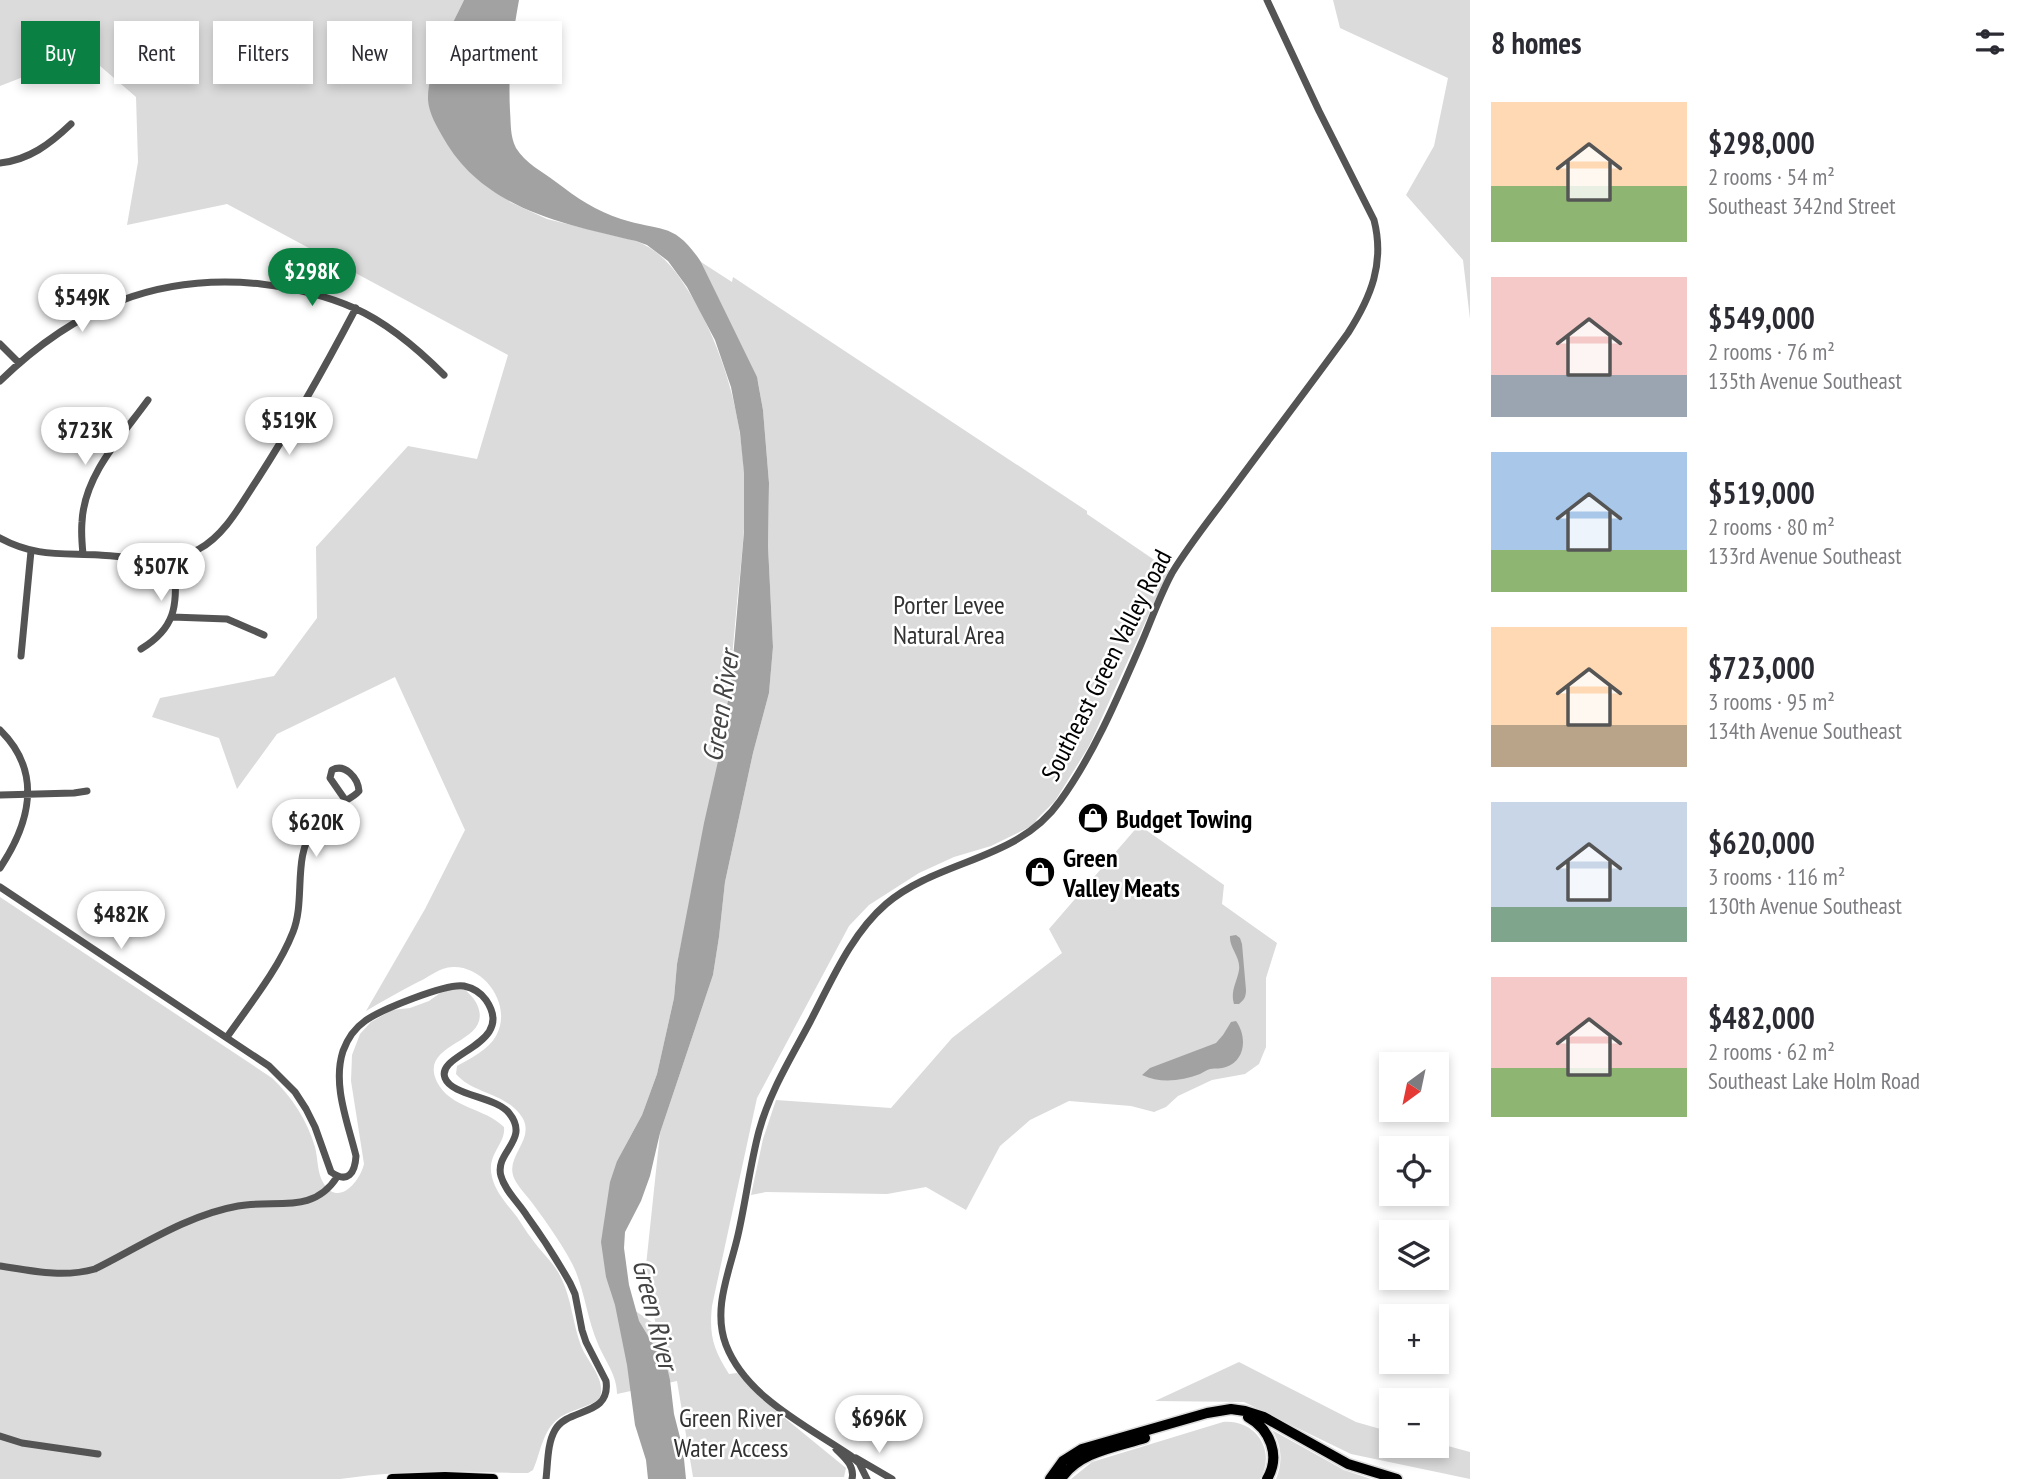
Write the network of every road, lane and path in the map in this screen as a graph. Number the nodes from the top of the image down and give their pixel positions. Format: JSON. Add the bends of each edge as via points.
{"nodes":[{"id":1,"x":1268,"y":0,"type":"edge"},
{"id":2,"x":71,"y":124,"type":"dead end"},
{"id":3,"x":0,"y":163,"type":"edge"},
{"id":4,"x":355,"y":308,"type":"junction"},
{"id":5,"x":0,"y":344,"type":"edge"},
{"id":6,"x":19,"y":363,"type":"junction"},
{"id":7,"x":444,"y":375,"type":"dead end"},
{"id":8,"x":0,"y":381,"type":"edge"},
{"id":9,"x":148,"y":400,"type":"dead end"},
{"id":10,"x":0,"y":538,"type":"edge"},
{"id":11,"x":31,"y":551,"type":"junction"},
{"id":12,"x":83,"y":554,"type":"junction"},
{"id":13,"x":175,"y":557,"type":"junction"},
{"id":14,"x":172,"y":618,"type":"junction"},
{"id":15,"x":264,"y":635,"type":"dead end"},
{"id":16,"x":141,"y":649,"type":"dead end"},
{"id":17,"x":21,"y":656,"type":"dead end"},
{"id":18,"x":0,"y":730,"type":"edge"},
{"id":19,"x":87,"y":791,"type":"dead end"},
{"id":20,"x":0,"y":794,"type":"edge"},
{"id":21,"x":27,"y":794,"type":"junction"},
{"id":22,"x":346,"y":801,"type":"junction"},
{"id":23,"x":0,"y":868,"type":"edge"},
{"id":24,"x":0,"y":887,"type":"edge"},
{"id":25,"x":227,"y":1037,"type":"junction"},
{"id":26,"x":337,"y":1177,"type":"junction"},
{"id":27,"x":0,"y":1266,"type":"edge"},
{"id":28,"x":819,"y":1435,"type":"junction"},
{"id":29,"x":0,"y":1436,"type":"edge"},
{"id":30,"x":98,"y":1454,"type":"dead end"},
{"id":31,"x":851,"y":1455,"type":"junction"},
{"id":32,"x":393,"y":1479,"type":"edge"},
{"id":33,"x":492,"y":1479,"type":"edge"},
{"id":34,"x":546,"y":1479,"type":"edge"},
{"id":35,"x":852,"y":1479,"type":"edge"},
{"id":36,"x":867,"y":1479,"type":"edge"},
{"id":37,"x":892,"y":1479,"type":"edge"},
{"id":38,"x":1050,"y":1479,"type":"edge"},
{"id":39,"x":1061,"y":1479,"type":"edge"},
{"id":40,"x":1267,"y":1479,"type":"edge"},
{"id":41,"x":1397,"y":1479,"type":"edge"}],
"edges":[{"from":1,"to":28,"type":"street","name":"Southeast Green Valley Road","via":[[1372,214],[1379,249],[1375,280],[1348,333],[1173,572],[1103,726],[1060,802],[1016,842],[919,882],[876,914],[850,949],[778,1080],[759,1131],[720,1321],[726,1345],[746,1376],[775,1404]]},
{"from":2,"to":3,"type":"street","via":[[37,152]]},
{"from":4,"to":6,"type":"street","via":[[296,290],[253,284],[165,287],[80,319]]},
{"from":4,"to":7,"type":"street","via":[[397,334]]},
{"from":4,"to":13,"type":"street","via":[[292,427],[230,521],[203,547]]},
{"from":5,"to":6,"type":"street"},
{"from":6,"to":8,"type":"street"},
{"from":9,"to":12,"type":"street","via":[[90,488],[82,523]]},
{"from":10,"to":11,"type":"street"},
{"from":11,"to":12,"type":"street"},
{"from":11,"to":17,"type":"street"},
{"from":12,"to":13,"type":"street"},
{"from":13,"to":14,"type":"street"},
{"from":14,"to":15,"type":"street","via":[[227,620]]},
{"from":14,"to":16,"type":"street","via":[[161,634]]},
{"from":18,"to":21,"type":"street","via":[[20,758]]},
{"from":19,"to":21,"type":"street"},
{"from":20,"to":21,"type":"street"},
{"from":21,"to":23,"type":"street","via":[[21,831]]},
{"from":22,"to":22,"type":"street","via":[[358,793],[358,784],[351,774],[336,768],[330,778]]},
{"from":22,"to":25,"type":"street","via":[[323,818],[305,844],[300,909],[293,931]]},
{"from":24,"to":25,"type":"street"},
{"from":25,"to":26,"type":"street","via":[[269,1066],[295,1092]]},
{"from":26,"to":27,"type":"street","via":[[310,1200],[261,1203],[206,1214],[95,1269],[55,1274]]},
{"from":26,"to":34,"type":"street","via":[[345,1178],[355,1165],[340,1091],[340,1066],[356,1030],[376,1014],[432,992],[461,985],[478,992],[491,1009],[491,1027],[481,1043],[448,1064],[444,1074],[456,1088],[502,1107],[514,1122],[514,1140],[500,1175],[570,1283],[586,1342],[606,1381],[607,1390],[596,1407],[556,1429]]},
{"from":28,"to":31,"type":"street","name":"Southeast Green Valley Road"},
{"from":28,"to":35,"type":"street","via":[[850,1464]]},
{"from":29,"to":30,"type":"street"},
{"from":31,"to":36,"type":"street","name":"Southeast Green Valley Road"},
{"from":31,"to":37,"type":"street"},
{"from":32,"to":33,"type":"main road"},
{"from":38,"to":41,"type":"highway","via":[[1063,1461],[1082,1449],[1231,1409],[1264,1418],[1348,1464]]},
{"from":39,"to":40,"type":"highway","via":[[1075,1463],[1092,1455],[1233,1414],[1259,1423],[1270,1440],[1273,1463]]}]}
